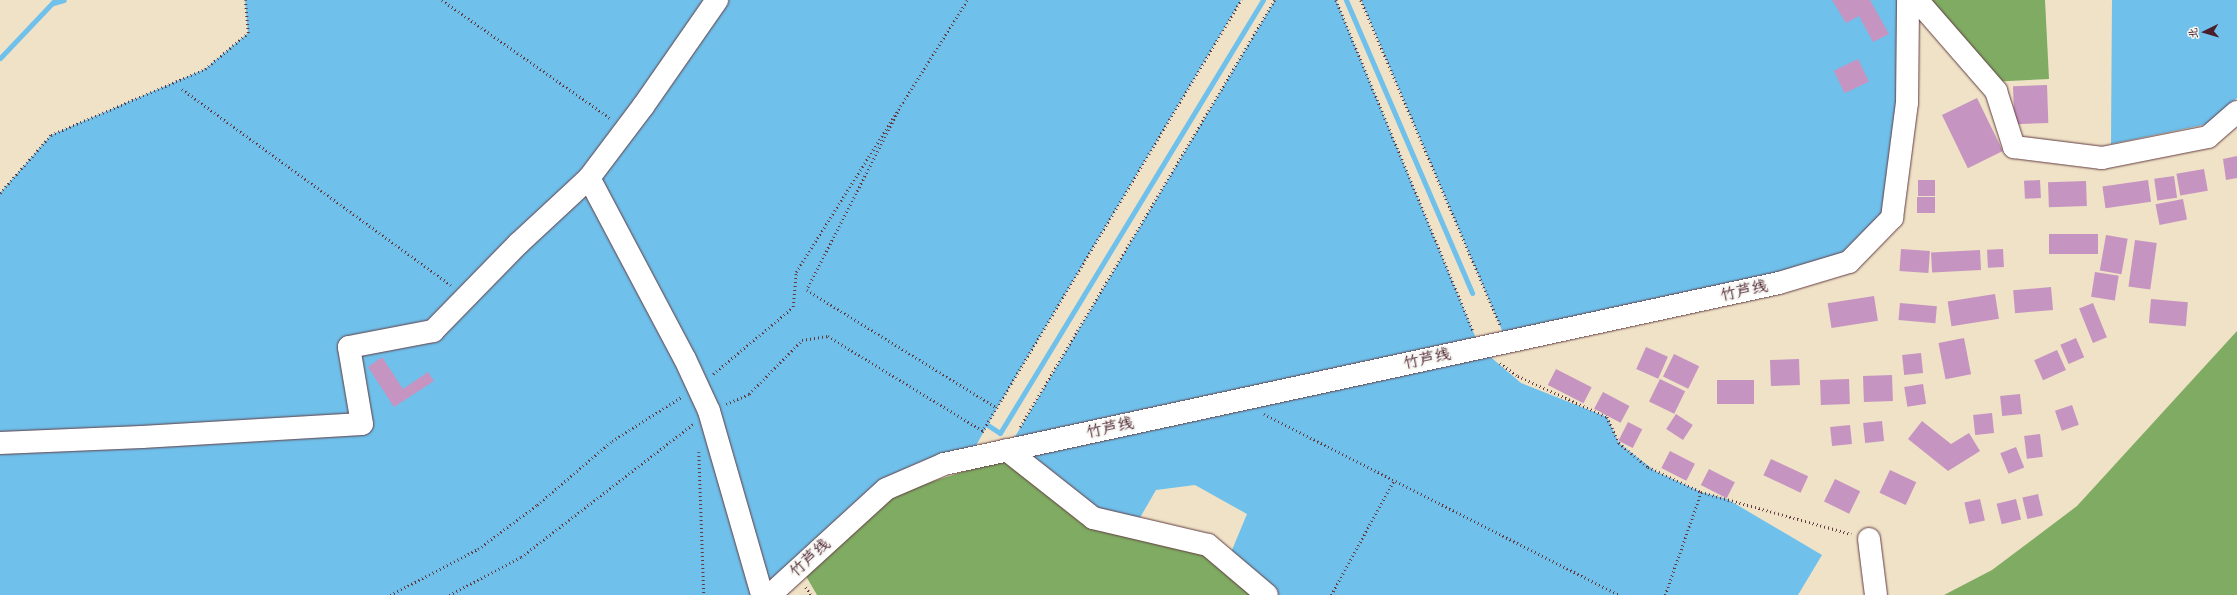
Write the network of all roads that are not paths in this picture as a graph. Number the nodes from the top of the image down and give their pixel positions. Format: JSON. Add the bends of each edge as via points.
{"nodes":[{"id":1,"x":717,"y":0,"type":"edge"},
{"id":2,"x":1908,"y":0,"type":"edge"},
{"id":3,"x":1918,"y":0,"type":"edge"},
{"id":4,"x":2237,"y":112,"type":"edge"},
{"id":5,"x":589,"y":178,"type":"junction"},
{"id":6,"x":0,"y":443,"type":"edge"},
{"id":7,"x":1007,"y":450,"type":"junction"},
{"id":8,"x":1869,"y":539,"type":"road end"},
{"id":9,"x":762,"y":595,"type":"edge"},
{"id":10,"x":770,"y":595,"type":"edge"},
{"id":11,"x":1267,"y":595,"type":"edge"},
{"id":12,"x":1876,"y":595,"type":"edge"}],
"edges":[{"from":1,"to":5,"type":"street","via":[[626,130]]},
{"from":2,"to":7,"type":"street","name":"竹芦线","via":[[1907,103],[1892,218],[1849,262],[1780,283]]},
{"from":3,"to":4,"type":"street","via":[[1996,91],[2014,147],[2102,158],[2208,138]]},
{"from":5,"to":6,"type":"street","via":[[518,244],[433,331],[349,347],[362,424]]},
{"from":5,"to":9,"type":"street","via":[[704,400]]},
{"from":7,"to":10,"type":"street","name":"竹芦线","via":[[944,464],[886,489]]},
{"from":7,"to":11,"type":"street","via":[[1093,518],[1208,545]]},
{"from":8,"to":12,"type":"street"}]}
